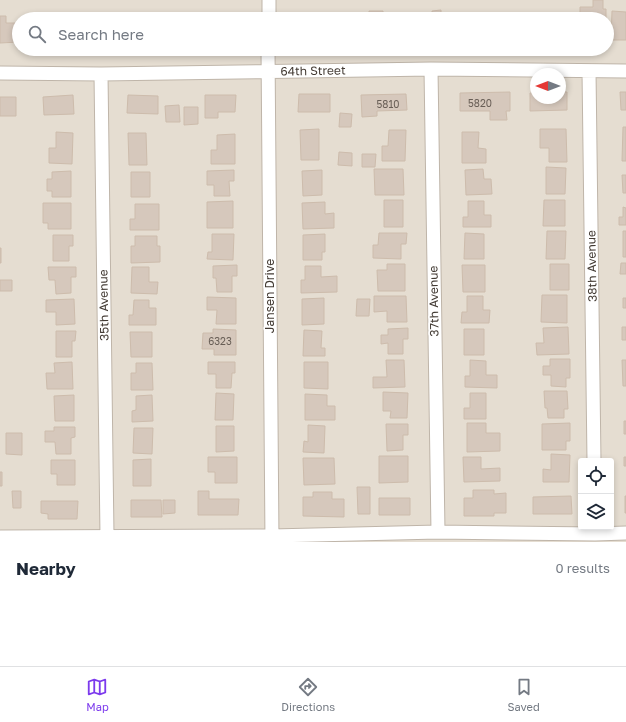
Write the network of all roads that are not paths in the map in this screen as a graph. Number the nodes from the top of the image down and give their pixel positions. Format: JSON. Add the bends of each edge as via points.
{"nodes":[{"id":1,"x":269,"y":0,"type":"edge"},
{"id":2,"x":269,"y":12,"type":"edge"},
{"id":3,"x":268,"y":56,"type":"edge"},
{"id":4,"x":431,"y":69,"type":"junction"},
{"id":5,"x":268,"y":71,"type":"junction"},
{"id":6,"x":589,"y":71,"type":"junction"},
{"id":7,"x":626,"y":71,"type":"edge"},
{"id":8,"x":0,"y":73,"type":"edge"},
{"id":9,"x":101,"y":74,"type":"junction"},
{"id":10,"x":594,"y":458,"type":"edge"},
{"id":11,"x":595,"y":531,"type":"edge"},
{"id":12,"x":438,"y":532,"type":"junction"},
{"id":13,"x":626,"y":533,"type":"edge"},
{"id":14,"x":107,"y":536,"type":"junction"},
{"id":15,"x":0,"y":537,"type":"edge"},
{"id":16,"x":272,"y":539,"type":"edge"}],
"edges":[{"from":1,"to":2,"type":"street"},
{"from":3,"to":5,"type":"street","name":"Jansen Drive"},
{"from":4,"to":5,"type":"street","name":"64th Street"},
{"from":4,"to":6,"type":"street","name":"64th Street"},
{"from":4,"to":12,"type":"street","name":"37th Avenue"},
{"from":5,"to":9,"type":"street","name":"64th Street"},
{"from":5,"to":16,"type":"street","name":"Jansen Drive"},
{"from":6,"to":7,"type":"street","name":"64th Street"},
{"from":6,"to":10,"type":"street","name":"38th Avenue"},
{"from":8,"to":9,"type":"street","name":"64th Street"},
{"from":9,"to":14,"type":"street","name":"35th Avenue"},
{"from":11,"to":12,"type":"street"},
{"from":11,"to":13,"type":"street"},
{"from":12,"to":16,"type":"street"},
{"from":14,"to":15,"type":"street"},
{"from":14,"to":16,"type":"street"}]}
